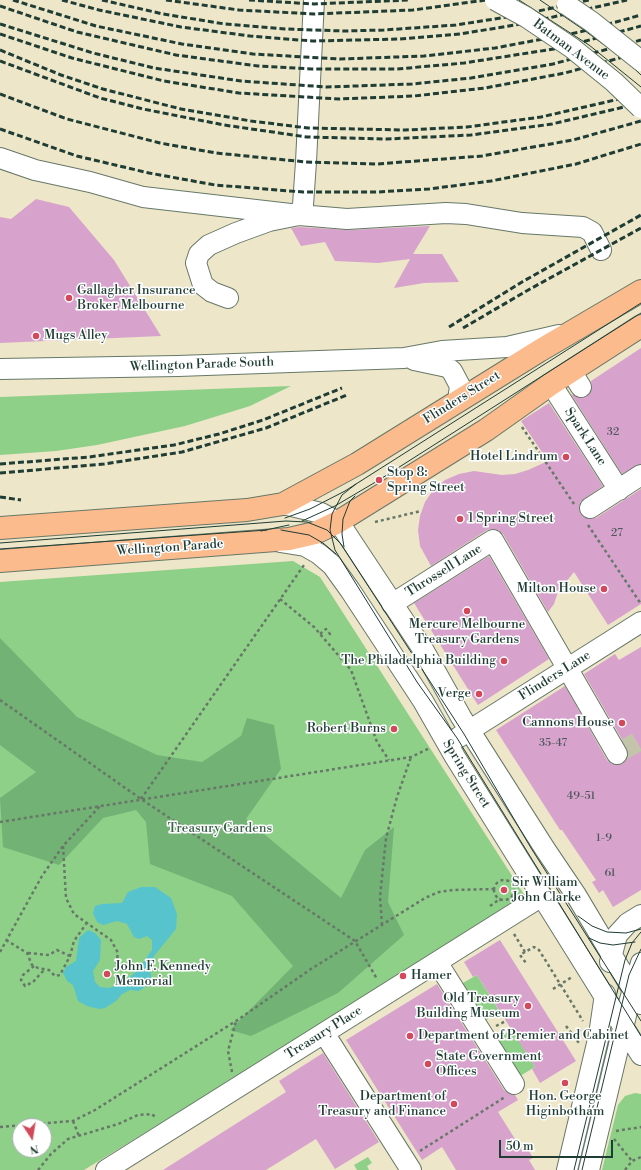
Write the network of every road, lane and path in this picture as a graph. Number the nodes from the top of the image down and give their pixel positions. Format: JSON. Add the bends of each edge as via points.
{"nodes":[{"id":1,"x":314,"y":0,"type":"edge"},
{"id":2,"x":495,"y":0,"type":"edge"},
{"id":3,"x":559,"y":0,"type":"edge"},
{"id":4,"x":641,"y":61,"type":"edge"},
{"id":5,"x":641,"y":108,"type":"edge"},
{"id":6,"x":0,"y":158,"type":"edge"},
{"id":7,"x":299,"y":215,"type":"junction"},
{"id":8,"x":601,"y":250,"type":"dead end"},
{"id":9,"x":641,"y":291,"type":"edge"},
{"id":10,"x":228,"y":298,"type":"dead end"},
{"id":11,"x":580,"y":326,"type":"junction"},
{"id":12,"x":641,"y":326,"type":"edge"},
{"id":13,"x":404,"y":358,"type":"junction"},
{"id":14,"x":0,"y":369,"type":"edge"},
{"id":15,"x":551,"y":384,"type":"junction"},
{"id":16,"x":458,"y":402,"type":"junction"},
{"id":17,"x":523,"y":428,"type":"dead end"},
{"id":18,"x":641,"y":475,"type":"edge"},
{"id":19,"x":619,"y":490,"type":"junction"},
{"id":20,"x":283,"y":504,"type":"junction"},
{"id":21,"x":582,"y":506,"type":"joint"},
{"id":22,"x":421,"y":511,"type":"dead end"},
{"id":23,"x":338,"y":522,"type":"junction"},
{"id":24,"x":373,"y":522,"type":"dead end"},
{"id":25,"x":0,"y":528,"type":"edge"},
{"id":26,"x":594,"y":534,"type":"dead end"},
{"id":27,"x":256,"y":542,"type":"junction"},
{"id":28,"x":0,"y":561,"type":"edge"},
{"id":29,"x":307,"y":562,"type":"dead end"},
{"id":30,"x":280,"y":599,"type":"junction"},
{"id":31,"x":392,"y":604,"type":"junction"},
{"id":32,"x":641,"y":604,"type":"edge"},
{"id":33,"x":641,"y":622,"type":"edge"},
{"id":34,"x":331,"y":633,"type":"dead end"},
{"id":35,"x":320,"y":634,"type":"junction"},
{"id":36,"x":567,"y":668,"type":"junction"},
{"id":37,"x":0,"y":700,"type":"edge"},
{"id":38,"x":470,"y":730,"type":"junction"},
{"id":39,"x":439,"y":746,"type":"junction"},
{"id":40,"x":614,"y":755,"type":"dead end"},
{"id":41,"x":411,"y":757,"type":"junction"},
{"id":42,"x":389,"y":760,"type":"junction"},
{"id":43,"x":141,"y":799,"type":"junction"},
{"id":44,"x":101,"y":806,"type":"junction"},
{"id":45,"x":0,"y":822,"type":"edge"},
{"id":46,"x":63,"y":846,"type":"junction"},
{"id":47,"x":494,"y":889,"type":"junction"},
{"id":48,"x":542,"y":896,"type":"junction"},
{"id":49,"x":640,"y":916,"type":"edge"},
{"id":50,"x":86,"y":924,"type":"junction"},
{"id":51,"x":382,"y":925,"type":"junction"},
{"id":52,"x":594,"y":925,"type":"junction"},
{"id":53,"x":513,"y":933,"type":"dead end"},
{"id":54,"x":6,"y":940,"type":"junction"},
{"id":55,"x":355,"y":941,"type":"junction"},
{"id":56,"x":0,"y":952,"type":"edge"},
{"id":57,"x":525,"y":952,"type":"junction"},
{"id":58,"x":27,"y":953,"type":"junction"},
{"id":59,"x":611,"y":955,"type":"junction"},
{"id":60,"x":70,"y":956,"type":"junction"},
{"id":61,"x":437,"y":962,"type":"junction"},
{"id":62,"x":526,"y":963,"type":"dead end"},
{"id":63,"x":641,"y":963,"type":"edge"},
{"id":64,"x":34,"y":966,"type":"junction"},
{"id":65,"x":45,"y":970,"type":"junction"},
{"id":66,"x":115,"y":972,"type":"dead end"},
{"id":67,"x":375,"y":976,"type":"dead end"},
{"id":68,"x":572,"y":977,"type":"dead end"},
{"id":69,"x":560,"y":984,"type":"junction"},
{"id":70,"x":553,"y":989,"type":"dead end"},
{"id":71,"x":637,"y":997,"type":"edge"},
{"id":72,"x":604,"y":999,"type":"junction"},
{"id":73,"x":236,"y":1021,"type":"junction"},
{"id":74,"x":566,"y":1026,"type":"dead end"},
{"id":75,"x":623,"y":1028,"type":"junction"},
{"id":76,"x":324,"y":1033,"type":"junction"},
{"id":77,"x":572,"y":1035,"type":"junction"},
{"id":78,"x":568,"y":1038,"type":"dead end"},
{"id":79,"x":575,"y":1039,"type":"dead end"},
{"id":80,"x":641,"y":1055,"type":"edge"},
{"id":81,"x":641,"y":1067,"type":"edge"},
{"id":82,"x":232,"y":1072,"type":"dead end"},
{"id":83,"x":610,"y":1082,"type":"junction"},
{"id":84,"x":512,"y":1089,"type":"joint"},
{"id":85,"x":73,"y":1121,"type":"junction"},
{"id":86,"x":0,"y":1127,"type":"edge"},
{"id":87,"x":641,"y":1127,"type":"edge"},
{"id":88,"x":168,"y":1131,"type":"junction"},
{"id":89,"x":80,"y":1136,"type":"junction"},
{"id":90,"x":415,"y":1145,"type":"dead end"},
{"id":91,"x":641,"y":1157,"type":"edge"},
{"id":92,"x":632,"y":1161,"type":"junction"},
{"id":93,"x":38,"y":1170,"type":"edge"},
{"id":94,"x":106,"y":1170,"type":"edge"},
{"id":95,"x":411,"y":1170,"type":"edge"},
{"id":96,"x":567,"y":1170,"type":"edge"},
{"id":97,"x":589,"y":1170,"type":"edge"},
{"id":98,"x":625,"y":1170,"type":"edge"}],
"edges":[{"from":1,"to":7,"type":"street","via":[[306,162]]},
{"from":2,"to":5,"type":"street","name":"Batman Avenue","bridge":true,"via":[[572,48]]},
{"from":3,"to":4,"type":"street","bridge":true,"via":[[592,22]]},
{"from":6,"to":7,"type":"street","via":[[35,170],[143,197]]},
{"from":7,"to":8,"type":"street","via":[[347,219],[446,213],[522,223],[583,227],[592,232]]},
{"from":7,"to":10,"type":"street","via":[[269,221],[236,233],[209,245],[199,254],[196,264],[203,285],[212,292]]},
{"from":9,"to":11,"type":"main road","name":"Flinders Street"},
{"from":11,"to":13,"type":"street","name":"Wellington Parade South","via":[[556,336],[520,345],[442,351]]},
{"from":11,"to":16,"type":"main road","name":"Flinders Street"},
{"from":12,"to":15,"type":"main road","via":[[576,379]]},
{"from":13,"to":14,"type":"street","name":"Wellington Parade South"},
{"from":13,"to":16,"type":"street","name":"Wellington Parade South","via":[[447,367],[452,371],[460,386]]},
{"from":15,"to":19,"type":"street","name":"Spark Lane"},
{"from":15,"to":23,"type":"main road","via":[[486,430]]},
{"from":16,"to":20,"type":"main road","name":"Flinders Street","via":[[357,464]]},
{"from":17,"to":21,"type":"path"},
{"from":18,"to":19,"type":"street"},
{"from":19,"to":21,"type":"street"},
{"from":20,"to":23,"type":"street","via":[[316,511]]},
{"from":20,"to":25,"type":"main road","via":[[248,510]]},
{"from":22,"to":24,"type":"path"},
{"from":23,"to":27,"type":"main road","name":"Wellington Parade","via":[[303,537]]},
{"from":23,"to":31,"type":"street","name":"Spring Street"},
{"from":26,"to":32,"type":"path"},
{"from":27,"to":28,"type":"main road","name":"Wellington Parade"},
{"from":27,"to":39,"type":"street","name":"Spring Street","via":[[299,545],[311,549],[328,562],[350,590],[423,700]]},
{"from":29,"to":30,"type":"path"},
{"from":30,"to":35,"type":"path"},
{"from":30,"to":43,"type":"path"},
{"from":31,"to":36,"type":"street","name":"Throssell Lane","via":[[493,540]]},
{"from":31,"to":38,"type":"street","name":"Spring Street","via":[[424,651]]},
{"from":33,"to":36,"type":"street","name":"Flinders Lane"},
{"from":34,"to":35,"type":"path","via":[[326,629]]},
{"from":35,"to":42,"type":"path","via":[[351,670],[377,742]]},
{"from":36,"to":38,"type":"street","name":"Flinders Lane"},
{"from":36,"to":40,"type":"street"},
{"from":37,"to":43,"type":"path"},
{"from":38,"to":39,"type":"street","name":"Flinders Lane"},
{"from":38,"to":52,"type":"street","name":"Spring Street"},
{"from":39,"to":41,"type":"path"},
{"from":39,"to":48,"type":"street","name":"Spring Street"},
{"from":41,"to":42,"type":"path"},
{"from":41,"to":51,"type":"path","via":[[386,838],[380,897]]},
{"from":42,"to":43,"type":"path"},
{"from":43,"to":44,"type":"path"},
{"from":43,"to":55,"type":"path"},
{"from":44,"to":45,"type":"path"},
{"from":44,"to":46,"type":"path"},
{"from":46,"to":50,"type":"path","via":[[66,898],[74,914]]},
{"from":46,"to":54,"type":"path","via":[[42,876]]},
{"from":47,"to":47,"type":"path","via":[[497,898],[503,900],[513,893],[513,887],[506,881],[497,883]]},
{"from":47,"to":51,"type":"path","via":[[439,892]]},
{"from":48,"to":61,"type":"street","name":"Treasury Place"},
{"from":48,"to":72,"type":"street","name":"Spring Street"},
{"from":49,"to":52,"type":"street","via":[[610,932],[602,932]]},
{"from":49,"to":59,"type":"street","via":[[617,935]]},
{"from":50,"to":60,"type":"path","via":[[74,941]]},
{"from":50,"to":66,"type":"path","via":[[111,940],[118,953]]},
{"from":51,"to":55,"type":"path"},
{"from":52,"to":59,"type":"street","name":"Spring Street"},
{"from":53,"to":57,"type":"path"},
{"from":54,"to":56,"type":"path"},
{"from":54,"to":58,"type":"path"},
{"from":55,"to":67,"type":"path"},
{"from":55,"to":73,"type":"path"},
{"from":57,"to":62,"type":"path","via":[[520,955]]},
{"from":57,"to":69,"type":"path","via":[[534,947],[538,949]]},
{"from":58,"to":60,"type":"path","via":[[50,955],[56,950]]},
{"from":58,"to":64,"type":"path"},
{"from":59,"to":71,"type":"street","name":"Spring Street"},
{"from":59,"to":72,"type":"street"},
{"from":60,"to":65,"type":"path","via":[[60,975],[56,976]]},
{"from":61,"to":76,"type":"street","name":"Treasury Place"},
{"from":61,"to":84,"type":"street"},
{"from":63,"to":71,"type":"street"},
{"from":64,"to":65,"type":"path"},
{"from":64,"to":65,"type":"path","via":[[23,975],[21,980],[25,986]]},
{"from":68,"to":69,"type":"path"},
{"from":69,"to":70,"type":"path"},
{"from":69,"to":77,"type":"path","via":[[584,1023],[583,1028]]},
{"from":71,"to":75,"type":"street"},
{"from":72,"to":75,"type":"street","name":"Spring Street"},
{"from":72,"to":96,"type":"street","via":[[599,1035]]},
{"from":73,"to":82,"type":"path","via":[[228,1050]]},
{"from":73,"to":85,"type":"path","via":[[95,1110]]},
{"from":74,"to":77,"type":"path"},
{"from":75,"to":80,"type":"street","name":"Spring Street"},
{"from":75,"to":83,"type":"street"},
{"from":76,"to":88,"type":"street","name":"Treasury Place"},
{"from":76,"to":95,"type":"street"},
{"from":77,"to":78,"type":"path"},
{"from":77,"to":79,"type":"path"},
{"from":81,"to":83,"type":"street","via":[[623,1069],[615,1074]]},
{"from":83,"to":97,"type":"street"},
{"from":84,"to":90,"type":"path","via":[[419,1151]]},
{"from":85,"to":86,"type":"path"},
{"from":85,"to":89,"type":"path"},
{"from":87,"to":92,"type":"path","via":[[611,1133]]},
{"from":88,"to":89,"type":"path","via":[[152,1114],[138,1115]]},
{"from":88,"to":94,"type":"street","name":"Treasury Place"},
{"from":89,"to":93,"type":"path","via":[[68,1139]]},
{"from":91,"to":92,"type":"path"},
{"from":92,"to":98,"type":"path"}]}
